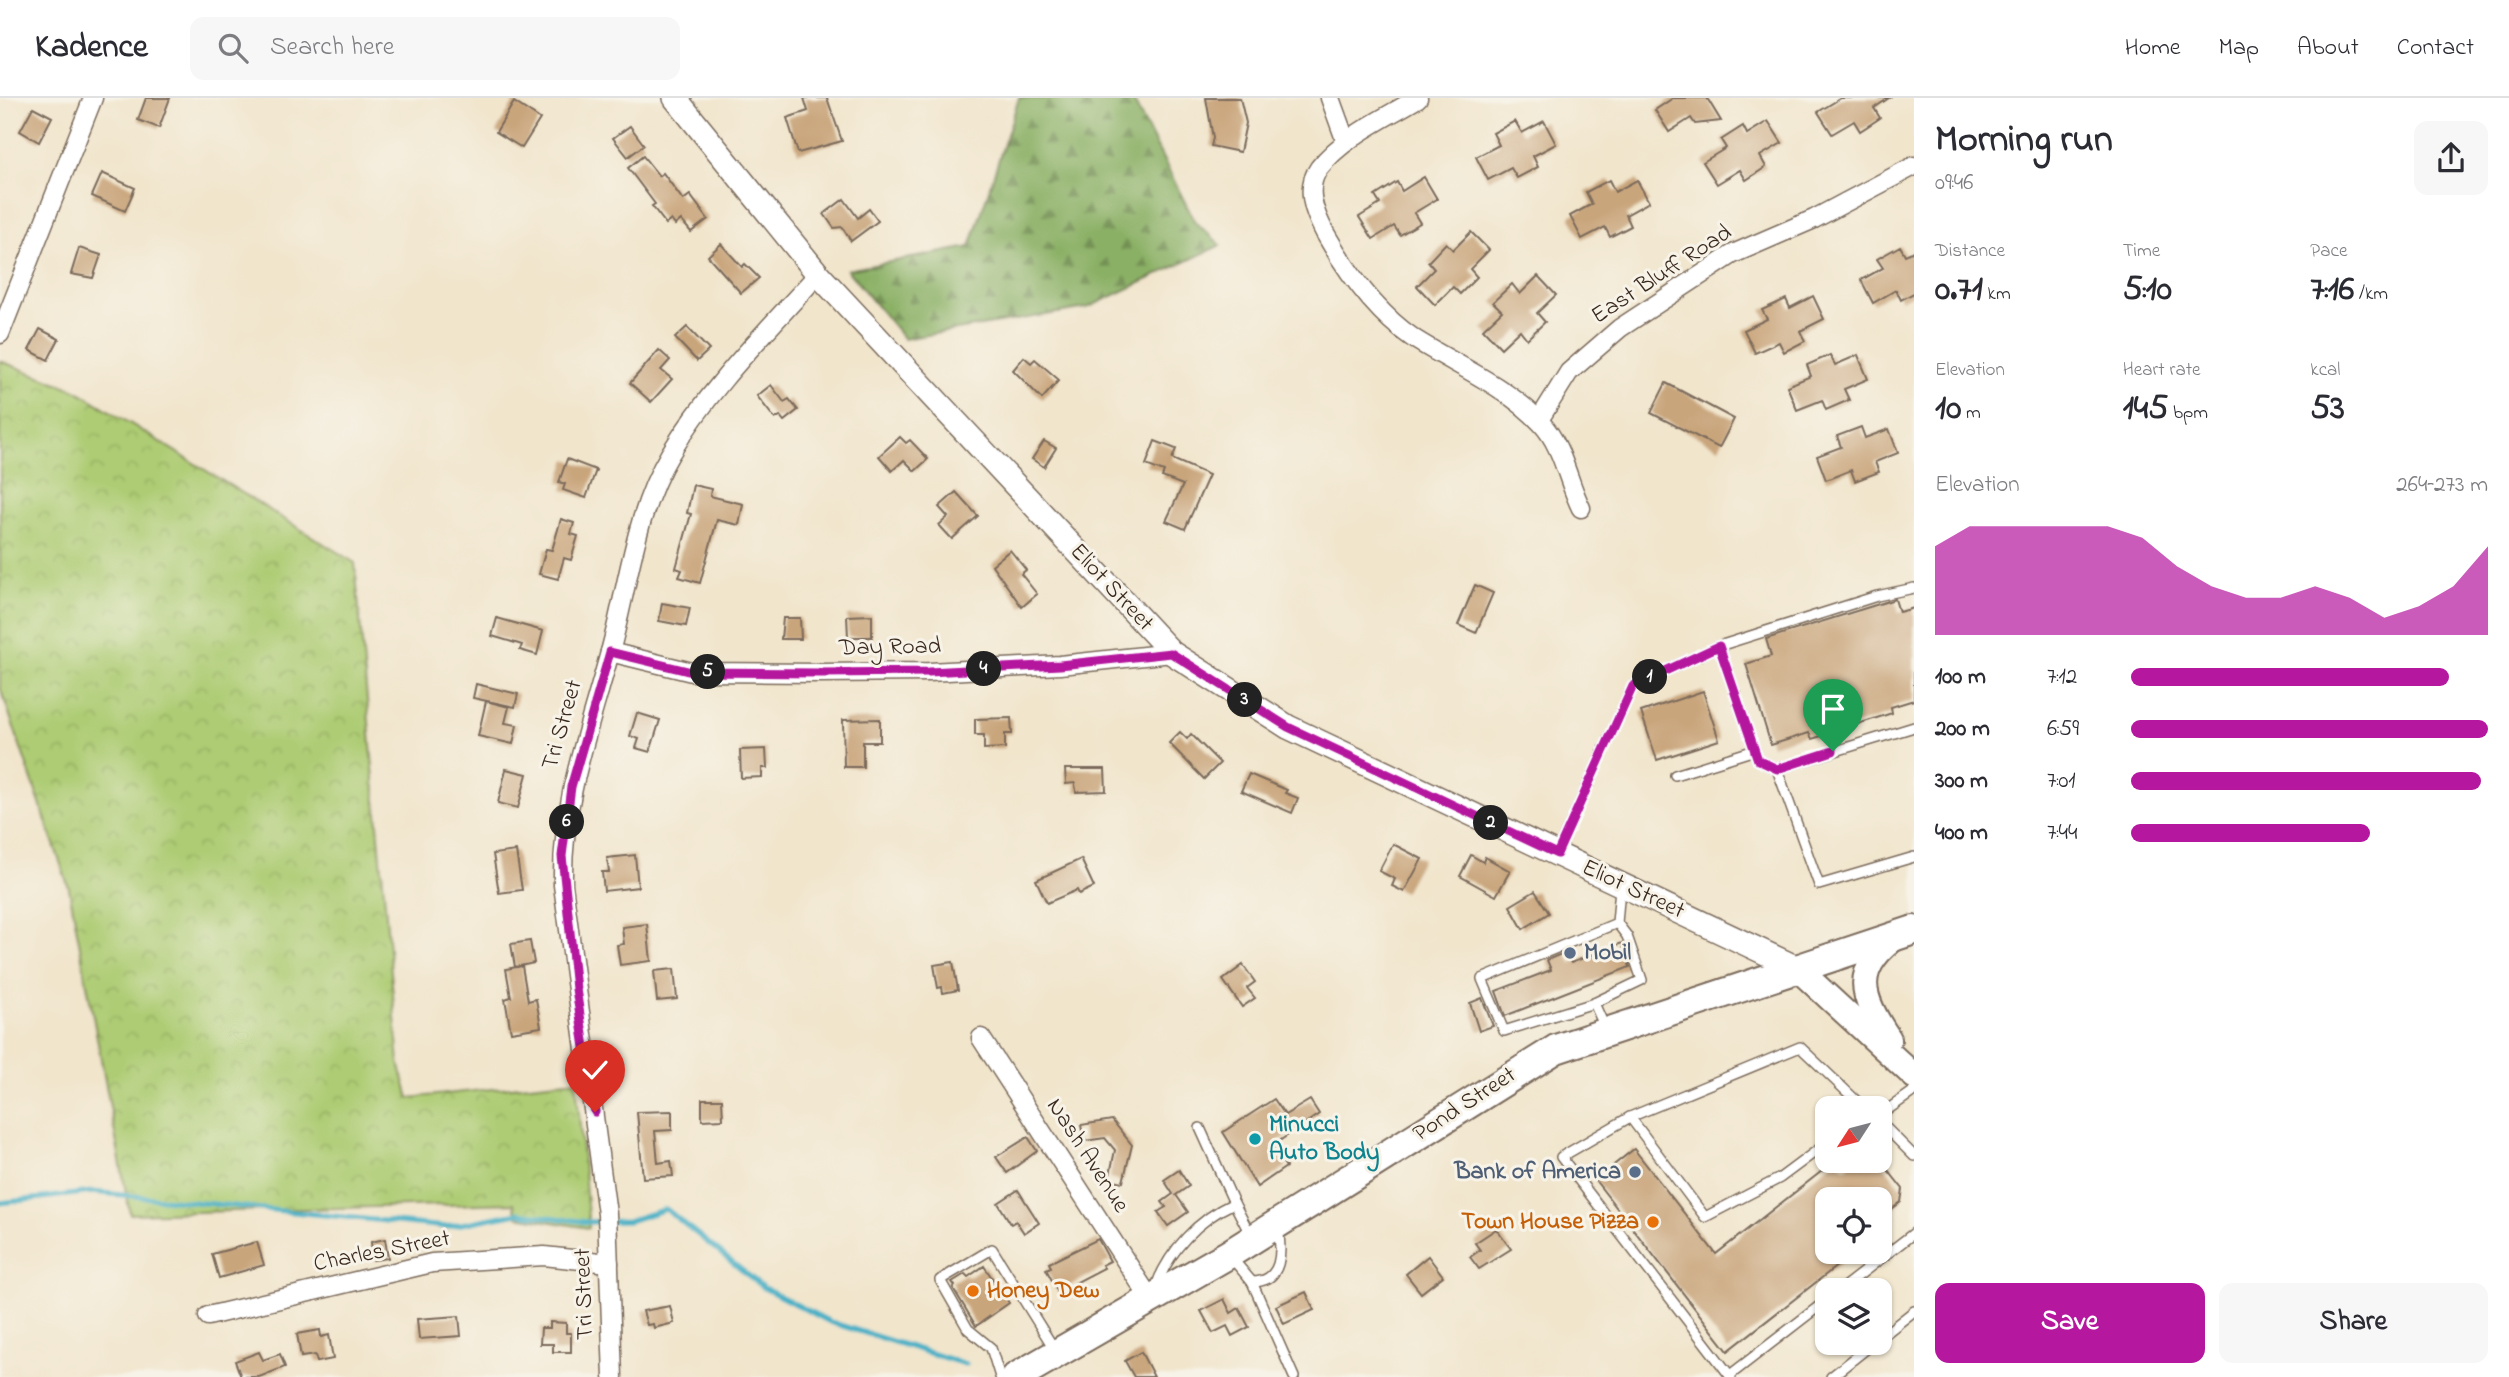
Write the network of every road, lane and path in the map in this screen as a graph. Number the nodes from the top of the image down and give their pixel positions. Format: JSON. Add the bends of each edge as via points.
{"nodes":[{"id":1,"x":93,"y":98,"type":"edge"},
{"id":2,"x":675,"y":98,"type":"edge"},
{"id":3,"x":1330,"y":98,"type":"edge"},
{"id":4,"x":1418,"y":98,"type":"edge"},
{"id":5,"x":1346,"y":142,"type":"junction"},
{"id":6,"x":1914,"y":166,"type":"edge"},
{"id":7,"x":818,"y":274,"type":"junction"},
{"id":8,"x":0,"y":334,"type":"edge"},
{"id":9,"x":1539,"y":420,"type":"junction"},
{"id":10,"x":1581,"y":508,"type":"dead end"},
{"id":11,"x":1914,"y":588,"type":"edge"},
{"id":12,"x":1719,"y":646,"type":"junction"},
{"id":13,"x":610,"y":652,"type":"junction"},
{"id":14,"x":1171,"y":653,"type":"junction"},
{"id":15,"x":1914,"y":727,"type":"edge"},
{"id":16,"x":1755,"y":750,"type":"junction"},
{"id":17,"x":1777,"y":769,"type":"junction"},
{"id":18,"x":1675,"y":775,"type":"dead end"},
{"id":19,"x":1557,"y":854,"type":"junction"},
{"id":20,"x":1914,"y":857,"type":"edge"},
{"id":21,"x":1620,"y":882,"type":"junction"},
{"id":22,"x":1617,"y":923,"type":"junction"},
{"id":23,"x":1907,"y":932,"type":"edge"},
{"id":24,"x":1797,"y":968,"type":"junction"},
{"id":25,"x":1594,"y":1003,"type":"junction"},
{"id":26,"x":1606,"y":1031,"type":"junction"},
{"id":27,"x":981,"y":1038,"type":"dead end"},
{"id":28,"x":1908,"y":1070,"type":"edge"},
{"id":29,"x":1914,"y":1091,"type":"edge"},
{"id":30,"x":1851,"y":1096,"type":"edge"},
{"id":31,"x":1892,"y":1107,"type":"edge"},
{"id":32,"x":1630,"y":1117,"type":"junction"},
{"id":33,"x":1200,"y":1129,"type":"dead end"},
{"id":34,"x":1892,"y":1134,"type":"edge"},
{"id":35,"x":1815,"y":1152,"type":"edge"},
{"id":36,"x":1914,"y":1156,"type":"edge"},
{"id":37,"x":1234,"y":1203,"type":"junction"},
{"id":38,"x":1278,"y":1224,"type":"junction"},
{"id":39,"x":1914,"y":1233,"type":"edge"},
{"id":40,"x":1253,"y":1239,"type":"junction"},
{"id":41,"x":1229,"y":1254,"type":"junction"},
{"id":42,"x":609,"y":1263,"type":"junction"},
{"id":43,"x":1856,"y":1278,"type":"edge"},
{"id":44,"x":1252,"y":1282,"type":"junction"},
{"id":45,"x":1151,"y":1300,"type":"junction"},
{"id":46,"x":1815,"y":1310,"type":"edge"},
{"id":47,"x":1914,"y":1311,"type":"edge"},
{"id":48,"x":208,"y":1316,"type":"dead end"},
{"id":49,"x":1892,"y":1328,"type":"edge"},
{"id":50,"x":1057,"y":1354,"type":"junction"},
{"id":51,"x":1859,"y":1355,"type":"edge"},
{"id":52,"x":1731,"y":1376,"type":"edge"},
{"id":53,"x":613,"y":1377,"type":"edge"},
{"id":54,"x":1000,"y":1377,"type":"edge"},
{"id":55,"x":1016,"y":1377,"type":"edge"},
{"id":56,"x":1294,"y":1377,"type":"edge"},
{"id":57,"x":1831,"y":1377,"type":"edge"}],
"edges":[{"from":1,"to":8,"type":"street"},
{"from":2,"to":7,"type":"street","name":"Eliot Street"},
{"from":3,"to":5,"type":"street"},
{"from":4,"to":5,"type":"street"},
{"from":5,"to":9,"type":"street","via":[[1318,169],[1311,189],[1314,213],[1353,279],[1411,336],[1486,381]]},
{"from":6,"to":9,"type":"street","name":"East Bluff Road","via":[[1814,219],[1733,254],[1619,328],[1569,372]]},
{"from":7,"to":13,"type":"street","name":"Tri Street","via":[[720,383],[668,456],[642,524]]},
{"from":7,"to":14,"type":"street","name":"Eliot Street"},
{"from":9,"to":10,"type":"street","via":[[1560,451]]},
{"from":11,"to":12,"type":"lane"},
{"from":12,"to":16,"type":"lane"},
{"from":12,"to":19,"type":"lane","via":[[1633,686]]},
{"from":13,"to":14,"type":"street","name":"Day Road","via":[[692,672],[808,673],[1021,667]]},
{"from":13,"to":42,"type":"street","name":"Tri Street","via":[[571,787],[562,856]]},
{"from":14,"to":19,"type":"street","name":"Eliot Street","via":[[1288,727]]},
{"from":15,"to":17,"type":"lane"},
{"from":16,"to":17,"type":"lane","via":[[1758,760]]},
{"from":16,"to":18,"type":"lane"},
{"from":17,"to":20,"type":"lane","via":[[1819,885]]},
{"from":19,"to":21,"type":"street","name":"Eliot Street"},
{"from":21,"to":22,"type":"lane"},
{"from":21,"to":24,"type":"street","name":"Eliot Street"},
{"from":22,"to":25,"type":"lane","via":[[1627,936],[1642,980]]},
{"from":22,"to":25,"type":"lane","via":[[1482,979],[1504,1031]]},
{"from":23,"to":24,"type":"main road","name":"Pond Street"},
{"from":23,"to":28,"type":"main road","via":[[1880,950],[1864,991],[1872,1015]]},
{"from":24,"to":26,"type":"main road","name":"Pond Street"},
{"from":24,"to":28,"type":"main road","name":"Eliot Street"},
{"from":25,"to":26,"type":"lane"},
{"from":26,"to":38,"type":"main road","name":"Pond Street","via":[[1530,1063]]},
{"from":27,"to":45,"type":"street","name":"Nash Avenue"},
{"from":29,"to":31,"type":"lane"},
{"from":30,"to":32,"type":"lane","via":[[1800,1047]]},
{"from":32,"to":35,"type":"lane","via":[[1705,1217],[1780,1178]]},
{"from":32,"to":52,"type":"lane","via":[[1561,1157]]},
{"from":33,"to":37,"type":"lane"},
{"from":34,"to":36,"type":"lane"},
{"from":37,"to":40,"type":"lane"},
{"from":37,"to":45,"type":"lane","via":[[1191,1232],[1159,1277]]},
{"from":38,"to":40,"type":"main road","name":"Pond Street"},
{"from":38,"to":44,"type":"lane","via":[[1281,1261],[1275,1273]]},
{"from":39,"to":43,"type":"lane"},
{"from":40,"to":41,"type":"main road","name":"Pond Street"},
{"from":41,"to":44,"type":"lane"},
{"from":41,"to":45,"type":"main road","name":"Pond Street"},
{"from":42,"to":48,"type":"street","name":"Charles Street","via":[[544,1256],[432,1264]]},
{"from":42,"to":53,"type":"street","name":"Tri Street"},
{"from":44,"to":56,"type":"lane"},
{"from":45,"to":50,"type":"main road","name":"Pond Street"},
{"from":46,"to":52,"type":"lane"},
{"from":47,"to":49,"type":"lane"},
{"from":50,"to":54,"type":"lane","via":[[992,1250],[940,1280],[968,1329],[991,1348]]},
{"from":50,"to":55,"type":"main road","name":"Pond Street"},
{"from":51,"to":57,"type":"lane"}]}
